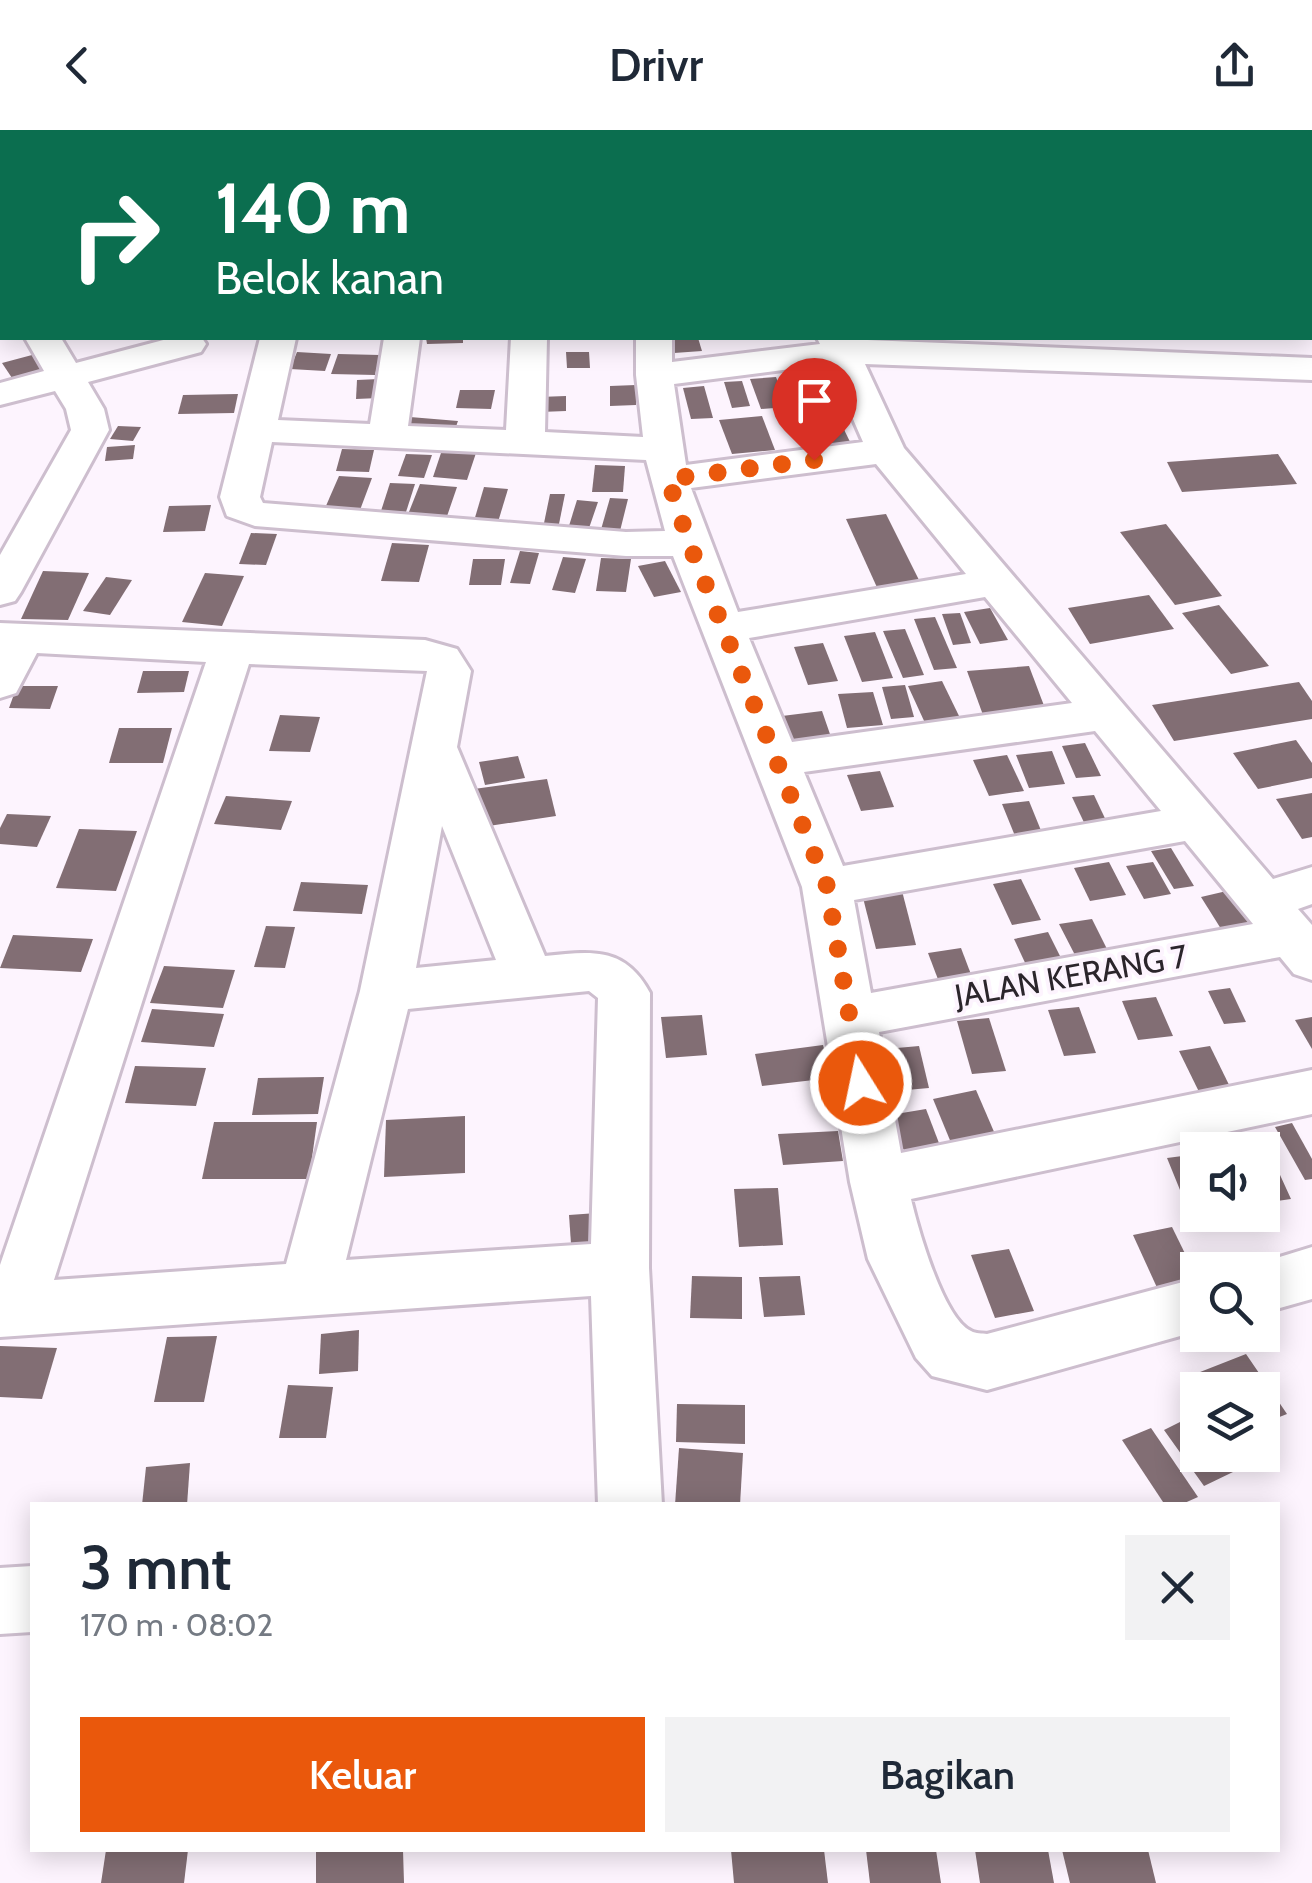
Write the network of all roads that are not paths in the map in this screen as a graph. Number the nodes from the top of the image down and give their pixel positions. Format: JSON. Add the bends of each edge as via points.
{"nodes":[{"id":1,"x":44,"y":340,"type":"edge"},
{"id":2,"x":278,"y":340,"type":"edge"},
{"id":3,"x":402,"y":340,"type":"edge"},
{"id":4,"x":529,"y":340,"type":"edge"},
{"id":5,"x":188,"y":344,"type":"dead end"},
{"id":6,"x":838,"y":345,"type":"edge"},
{"id":7,"x":654,"y":356,"type":"edge"},
{"id":8,"x":1312,"y":369,"type":"edge"},
{"id":9,"x":64,"y":377,"type":"junction"},
{"id":10,"x":0,"y":394,"type":"edge"},
{"id":11,"x":256,"y":430,"type":"junction"},
{"id":12,"x":388,"y":436,"type":"junction"},
{"id":13,"x":525,"y":442,"type":"junction"},
{"id":14,"x":886,"y":450,"type":"junction"},
{"id":15,"x":665,"y":464,"type":"junction"},
{"id":16,"x":689,"y":543,"type":"junction"},
{"id":17,"x":996,"y":582,"type":"junction"},
{"id":18,"x":0,"y":592,"type":"edge"},
{"id":19,"x":724,"y":628,"type":"junction"},
{"id":20,"x":11,"y":637,"type":"edge"},
{"id":21,"x":232,"y":649,"type":"junction"},
{"id":22,"x":0,"y":683,"type":"edge"},
{"id":23,"x":1106,"y":714,"type":"junction"},
{"id":24,"x":434,"y":747,"type":"junction"},
{"id":25,"x":776,"y":760,"type":"junction"},
{"id":26,"x":1196,"y":822,"type":"junction"},
{"id":27,"x":1312,"y":885,"type":"edge"},
{"id":28,"x":827,"y":886,"type":"junction"},
{"id":29,"x":1289,"y":932,"type":"edge"},
{"id":30,"x":528,"y":977,"type":"junction"},
{"id":31,"x":386,"y":991,"type":"junction"},
{"id":32,"x":850,"y":1017,"type":"junction"},
{"id":33,"x":1312,"y":1092,"type":"edge"},
{"id":34,"x":878,"y":1182,"type":"junction"},
{"id":35,"x":620,"y":1268,"type":"junction"},
{"id":36,"x":1312,"y":1273,"type":"edge"},
{"id":37,"x":1280,"y":1281,"type":"edge"},
{"id":38,"x":308,"y":1288,"type":"junction"},
{"id":39,"x":8,"y":1309,"type":"edge"},
{"id":40,"x":1180,"y":1309,"type":"edge"},
{"id":41,"x":630,"y":1502,"type":"edge"},
{"id":42,"x":30,"y":1599,"type":"edge"},
{"id":43,"x":0,"y":1601,"type":"edge"}],
"edges":[{"from":1,"to":9,"type":"street"},
{"from":2,"to":11,"type":"street"},
{"from":3,"to":12,"type":"street"},
{"from":4,"to":13,"type":"street"},
{"from":5,"to":9,"type":"street"},
{"from":6,"to":7,"type":"street"},
{"from":6,"to":8,"type":"street"},
{"from":6,"to":14,"type":"street"},
{"from":7,"to":15,"type":"street"},
{"from":9,"to":10,"type":"street"},
{"from":9,"to":18,"type":"street","via":[[90,430],[34,498]]},
{"from":11,"to":12,"type":"street"},
{"from":11,"to":16,"type":"street","via":[[240,496],[241,507],[255,514],[626,544]]},
{"from":12,"to":13,"type":"street"},
{"from":13,"to":15,"type":"street"},
{"from":14,"to":15,"type":"street"},
{"from":14,"to":17,"type":"street"},
{"from":15,"to":16,"type":"street"},
{"from":16,"to":19,"type":"street"},
{"from":17,"to":19,"type":"street"},
{"from":17,"to":23,"type":"street"},
{"from":19,"to":25,"type":"street"},
{"from":20,"to":21,"type":"street"},
{"from":20,"to":22,"type":"street"},
{"from":21,"to":24,"type":"street","via":[[441,659],[449,671]]},
{"from":21,"to":39,"type":"street"},
{"from":23,"to":25,"type":"street"},
{"from":23,"to":26,"type":"street"},
{"from":24,"to":30,"type":"street"},
{"from":24,"to":31,"type":"street"},
{"from":25,"to":28,"type":"street"},
{"from":26,"to":28,"type":"street"},
{"from":26,"to":29,"type":"street"},
{"from":27,"to":29,"type":"street","name":"JALAN KERANG 7"},
{"from":28,"to":32,"type":"street"},
{"from":29,"to":32,"type":"street","name":"JALAN KERANG 7"},
{"from":30,"to":31,"type":"street"},
{"from":30,"to":35,"type":"street","via":[[589,971],[610,976],[624,993]]},
{"from":31,"to":38,"type":"street"},
{"from":32,"to":34,"type":"street"},
{"from":33,"to":34,"type":"street"},
{"from":34,"to":40,"type":"street","via":[[897,1258],[937,1339],[954,1356],[986,1362]]},
{"from":35,"to":38,"type":"street"},
{"from":35,"to":41,"type":"street"},
{"from":36,"to":37,"type":"street"},
{"from":38,"to":39,"type":"street"},
{"from":42,"to":43,"type":"street"}]}
